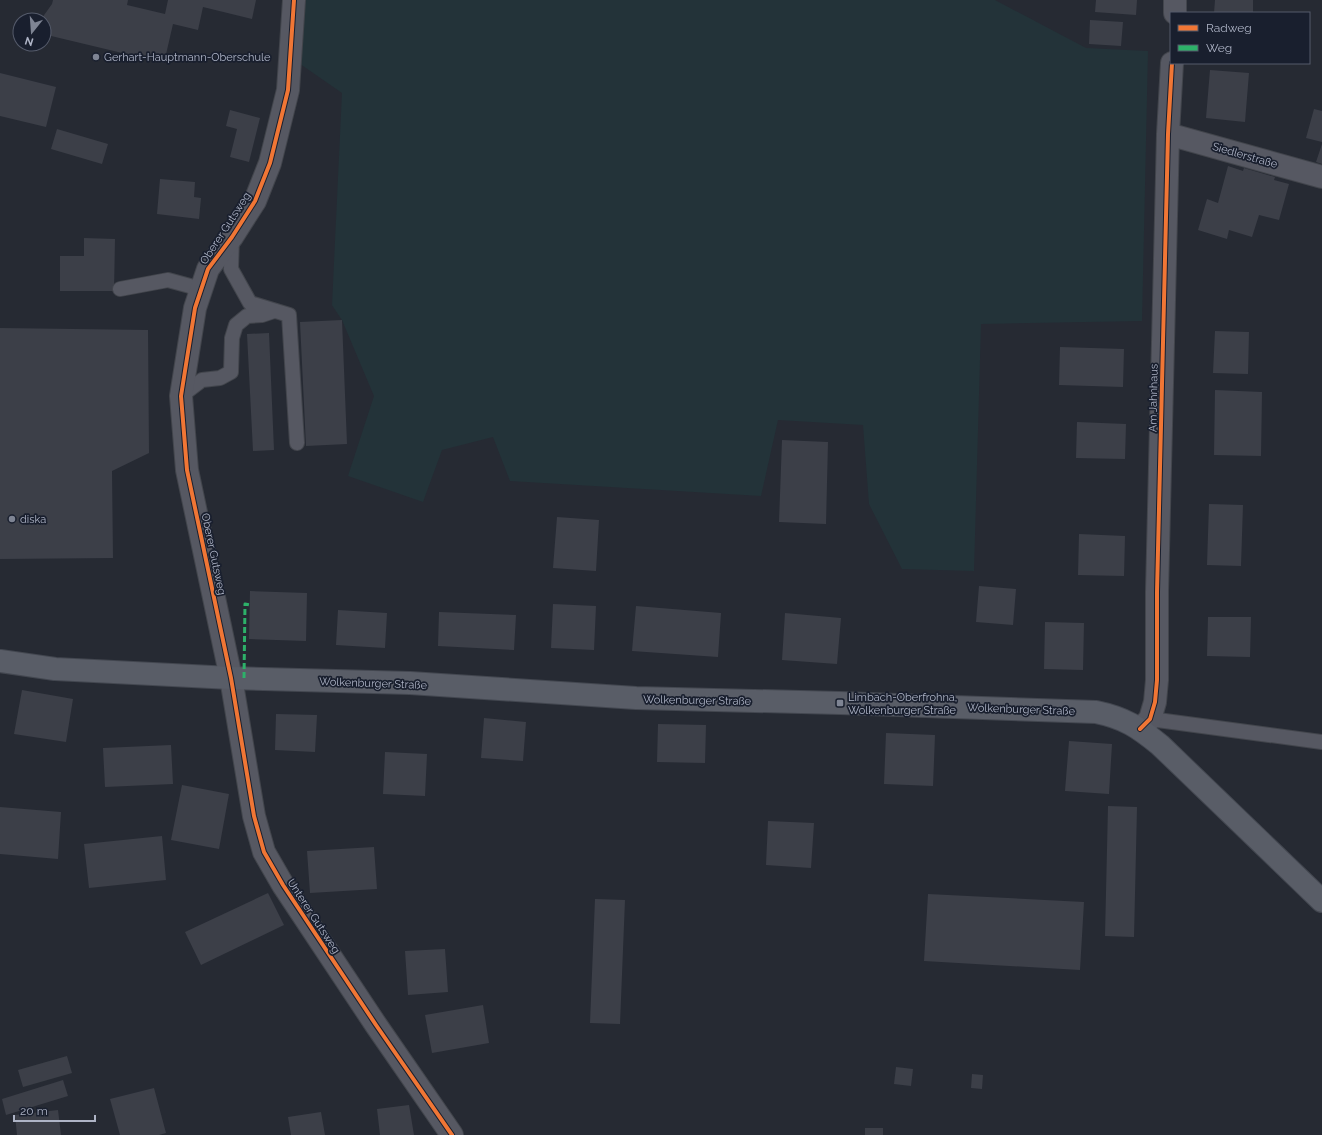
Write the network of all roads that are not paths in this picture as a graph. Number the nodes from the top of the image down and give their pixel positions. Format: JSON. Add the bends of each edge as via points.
{"nodes":[{"id":1,"x":294,"y":0,"type":"edge"},
{"id":2,"x":1176,"y":0,"type":"edge"},
{"id":3,"x":1175,"y":12,"type":"edge"},
{"id":4,"x":1172,"y":64,"type":"edge"},
{"id":5,"x":1168,"y":134,"type":"junction"},
{"id":6,"x":1322,"y":177,"type":"edge"},
{"id":7,"x":232,"y":237,"type":"junction"},
{"id":8,"x":120,"y":289,"type":"dead end"},
{"id":9,"x":201,"y":292,"type":"junction"},
{"id":10,"x":275,"y":311,"type":"junction"},
{"id":11,"x":181,"y":396,"type":"junction"},
{"id":12,"x":297,"y":443,"type":"dead end"},
{"id":13,"x":0,"y":661,"type":"edge"},
{"id":14,"x":231,"y":678,"type":"junction"},
{"id":15,"x":1145,"y":724,"type":"junction"},
{"id":16,"x":1322,"y":742,"type":"edge"},
{"id":17,"x":1322,"y":901,"type":"edge"},
{"id":18,"x":452,"y":1135,"type":"edge"}],
"edges":[{"from":1,"to":7,"type":"street","name":"Oberer Gutsweg","via":[[288,90],[270,163],[255,201]]},
{"from":2,"to":3,"type":"street"},
{"from":4,"to":5,"type":"street","name":"Am Jahnhaus"},
{"from":5,"to":6,"type":"street","name":"Siedlerstraße"},
{"from":5,"to":15,"type":"street","name":"Am Jahnhaus","via":[[1157,576],[1157,680],[1155,702]]},
{"from":7,"to":9,"type":"street","name":"Oberer Gutsweg","via":[[208,269]]},
{"from":7,"to":10,"type":"lane","via":[[231,269],[250,303]]},
{"from":8,"to":9,"type":"lane","via":[[168,280]]},
{"from":9,"to":11,"type":"street","name":"Oberer Gutsweg","via":[[195,308]]},
{"from":10,"to":11,"type":"lane","via":[[247,316],[236,325],[232,338],[231,372],[220,378],[202,380]]},
{"from":10,"to":12,"type":"lane","via":[[289,316]]},
{"from":11,"to":14,"type":"street","name":"Oberer Gutsweg","via":[[187,470]]},
{"from":13,"to":14,"type":"main road","name":"Wolkenburger Straße","via":[[55,669]]},
{"from":14,"to":15,"type":"main road","name":"Wolkenburger Straße","via":[[410,683],[636,698],[1096,712]]},
{"from":14,"to":18,"type":"street","name":"Unterer Gutsweg","via":[[254,816],[264,852],[376,1025]]},
{"from":15,"to":16,"type":"lane","name":"Wolkenburger Straße"},
{"from":15,"to":17,"type":"main road","name":"Wolkenburger Straße","via":[[1183,766]]}]}
